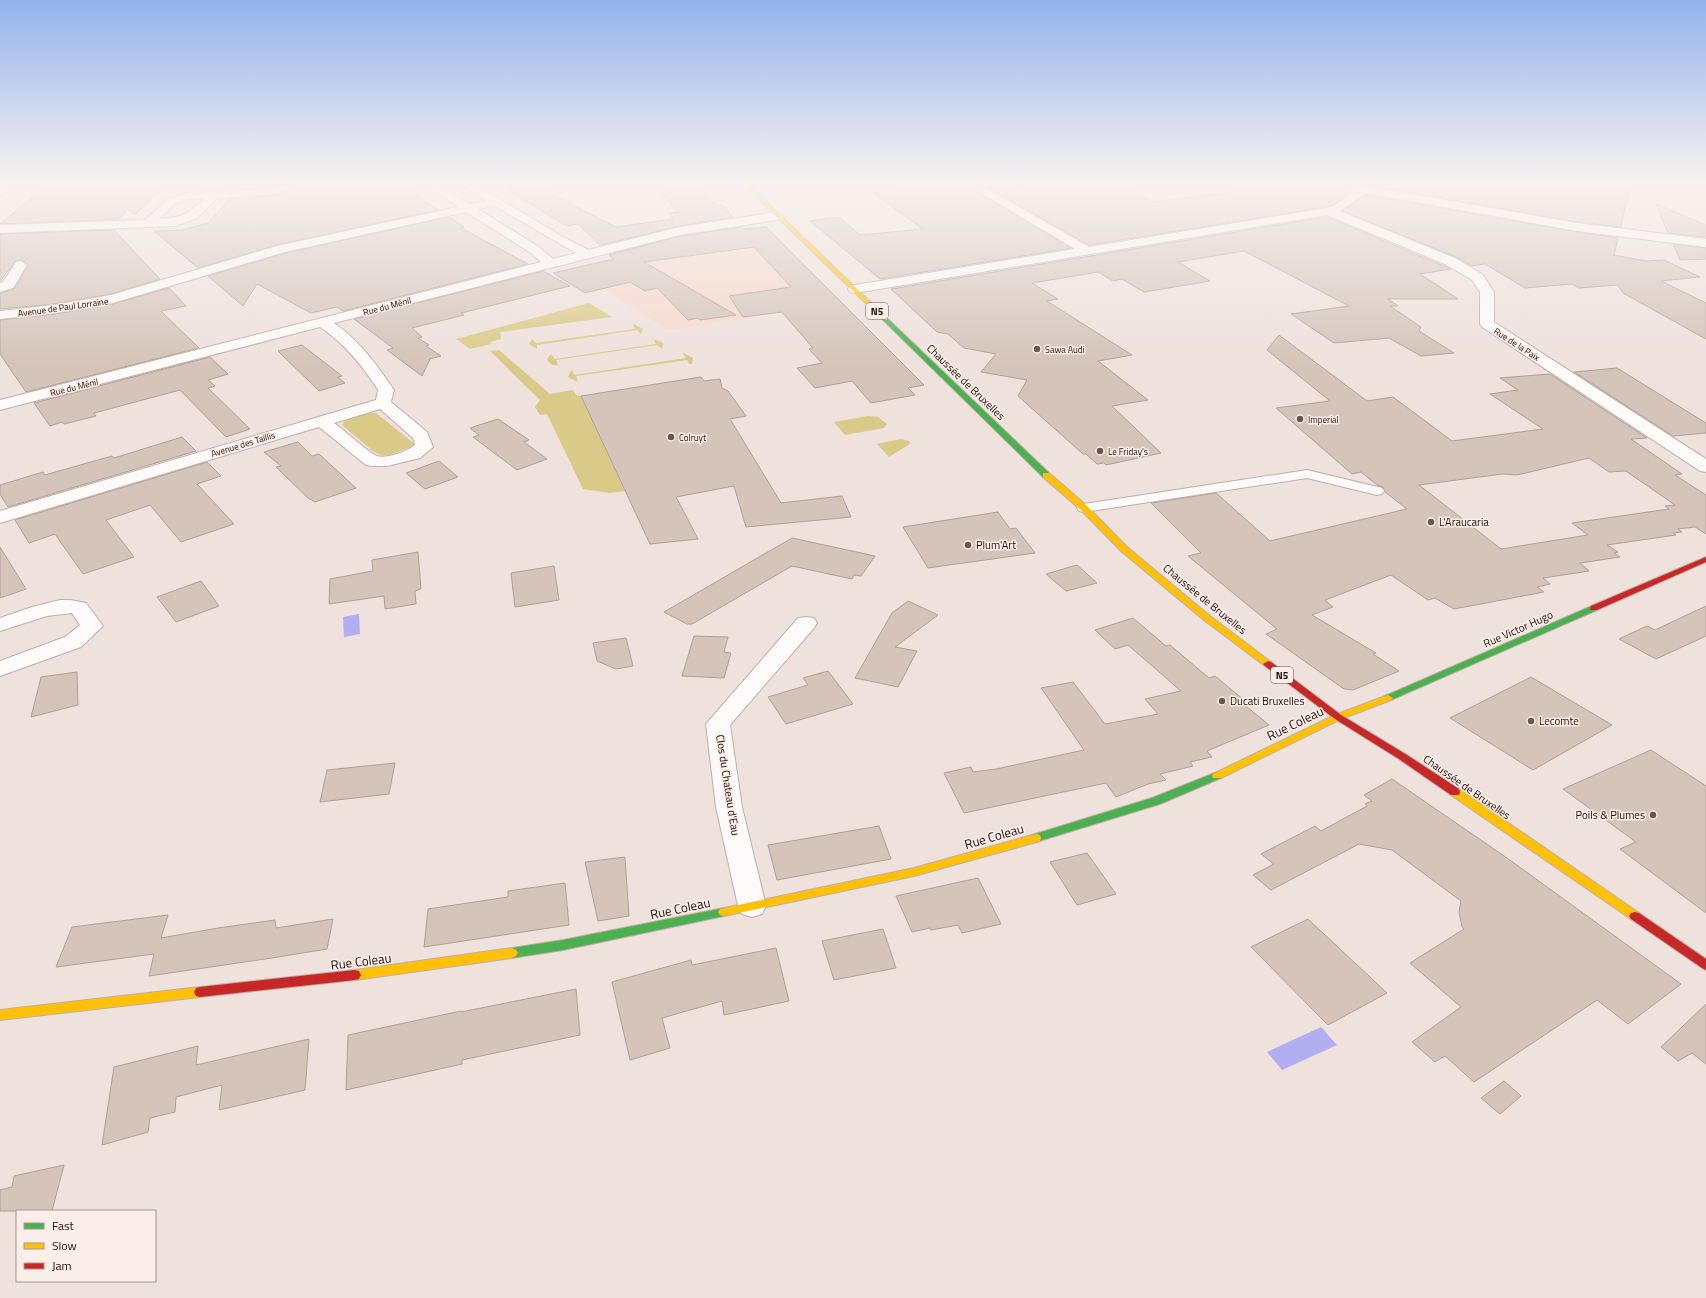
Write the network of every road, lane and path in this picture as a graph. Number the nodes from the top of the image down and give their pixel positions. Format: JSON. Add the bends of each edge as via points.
{"nodes":[{"id":1,"x":304,"y":244,"type":"edge"},
{"id":2,"x":524,"y":244,"type":"edge"},
{"id":3,"x":566,"y":244,"type":"edge"},
{"id":4,"x":630,"y":244,"type":"edge"},
{"id":5,"x":805,"y":244,"type":"edge"},
{"id":6,"x":1075,"y":244,"type":"edge"},
{"id":7,"x":1126,"y":244,"type":"edge"},
{"id":8,"x":1407,"y":244,"type":"edge"},
{"id":9,"x":1086,"y":250,"type":"junction"},
{"id":10,"x":588,"y":254,"type":"junction"},
{"id":11,"x":550,"y":263,"type":"junction"},
{"id":12,"x":22,"y":265,"type":"dead end"},
{"id":13,"x":0,"y":288,"type":"edge"},
{"id":14,"x":854,"y":289,"type":"junction"},
{"id":15,"x":0,"y":315,"type":"edge"},
{"id":16,"x":324,"y":323,"type":"junction"},
{"id":17,"x":383,"y":403,"type":"junction"},
{"id":18,"x":0,"y":406,"type":"edge"},
{"id":19,"x":322,"y":421,"type":"junction"},
{"id":20,"x":1706,"y":467,"type":"edge"},
{"id":21,"x":1377,"y":490,"type":"dead end"},
{"id":22,"x":1084,"y":508,"type":"junction"},
{"id":23,"x":0,"y":518,"type":"edge"},
{"id":24,"x":1706,"y":559,"type":"edge"},
{"id":25,"x":806,"y":624,"type":"dead end"},
{"id":26,"x":0,"y":625,"type":"edge"},
{"id":27,"x":0,"y":669,"type":"edge"},
{"id":28,"x":1338,"y":717,"type":"junction"},
{"id":29,"x":752,"y":906,"type":"junction"},
{"id":30,"x":1706,"y":965,"type":"edge"},
{"id":31,"x":0,"y":1015,"type":"edge"}],
"edges":[{"from":1,"to":15,"type":"street","name":"Avenue de Paul Lorraine","via":[[113,299]]},
{"from":2,"to":11,"type":"street"},
{"from":3,"to":10,"type":"street"},
{"from":4,"to":10,"type":"street","name":"Rue du Ménil"},
{"from":5,"to":14,"type":"main road","name":"Chaussée de Bruxelles","number":"N5"},
{"from":6,"to":9,"type":"street"},
{"from":7,"to":9,"type":"street"},
{"from":8,"to":20,"type":"street","name":"Rue de la Paix","via":[[1450,261],[1477,277],[1487,292],[1487,324]]},
{"from":9,"to":14,"type":"street"},
{"from":10,"to":11,"type":"street","name":"Rue du Ménil"},
{"from":11,"to":16,"type":"street","name":"Rue du Ménil"},
{"from":12,"to":13,"type":"street","via":[[8,285]]},
{"from":14,"to":22,"type":"main road","name":"Chaussée de Bruxelles","number":"N5","via":[[975,408]]},
{"from":16,"to":17,"type":"street","via":[[337,331],[367,360],[386,390]]},
{"from":16,"to":18,"type":"street","name":"Rue du Ménil"},
{"from":17,"to":19,"type":"street","name":"Avenue des Taillis"},
{"from":17,"to":19,"type":"street","via":[[421,436],[424,447],[414,454],[387,461],[372,461]]},
{"from":19,"to":23,"type":"street","name":"Avenue des Taillis"},
{"from":21,"to":22,"type":"lane","via":[[1307,474]]},
{"from":22,"to":28,"type":"main road","name":"Chaussée de Bruxelles","number":"N5","via":[[1124,549],[1207,618]]},
{"from":24,"to":28,"type":"main road","name":"Rue Victor Hugo","via":[[1394,696]]},
{"from":25,"to":29,"type":"street","name":"Clos du Chateau d'Eau","via":[[718,724],[729,807]]},
{"from":26,"to":27,"type":"street","via":[[70,604],[79,606],[92,626],[73,642]]},
{"from":28,"to":29,"type":"main road","name":"Rue Coleau","via":[[1202,783],[1156,801],[914,872]]},
{"from":28,"to":30,"type":"main road","name":"Chaussée de Bruxelles","number":"N5","via":[[1403,757]]},
{"from":29,"to":31,"type":"main road","name":"Rue Coleau","via":[[563,945],[412,968]]}]}
